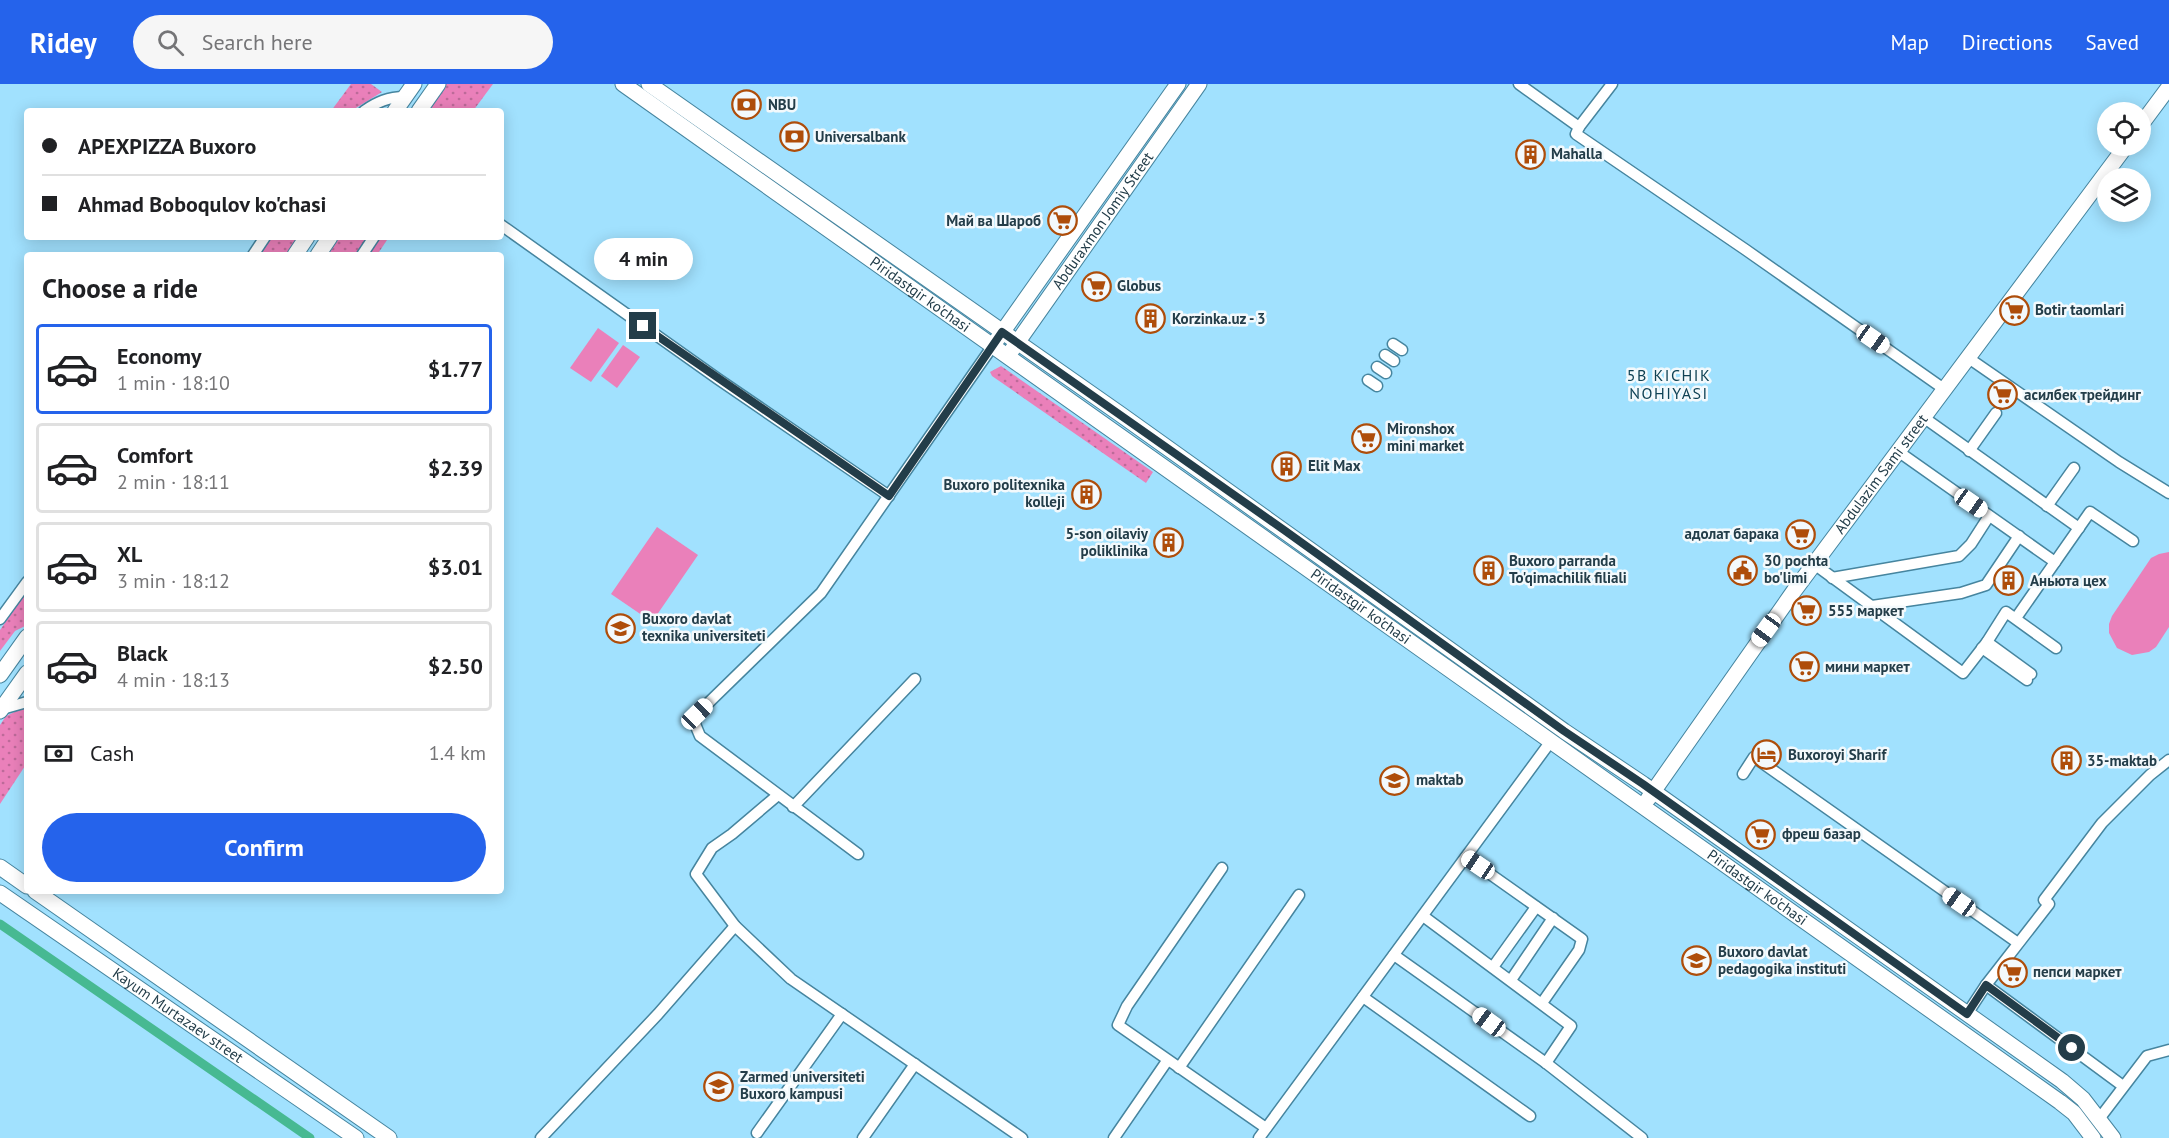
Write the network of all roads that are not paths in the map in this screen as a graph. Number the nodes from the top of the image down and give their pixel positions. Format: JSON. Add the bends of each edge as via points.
{"nodes":[{"id":1,"x":414,"y":84,"type":"edge"},
{"id":2,"x":623,"y":84,"type":"edge"},
{"id":3,"x":649,"y":84,"type":"edge"},
{"id":4,"x":1178,"y":84,"type":"edge"},
{"id":5,"x":1199,"y":84,"type":"edge"},
{"id":6,"x":1519,"y":84,"type":"edge"},
{"id":7,"x":1612,"y":84,"type":"edge"},
{"id":8,"x":2169,"y":87,"type":"edge"},
{"id":9,"x":405,"y":97,"type":"junction"},
{"id":10,"x":432,"y":97,"type":"edge"},
{"id":11,"x":368,"y":108,"type":"edge"},
{"id":12,"x":397,"y":108,"type":"edge"},
{"id":13,"x":422,"y":108,"type":"edge"},
{"id":14,"x":2151,"y":111,"type":"edge"},
{"id":15,"x":1579,"y":127,"type":"junction"},
{"id":16,"x":2118,"y":156,"type":"edge"},
{"id":17,"x":504,"y":227,"type":"edge"},
{"id":18,"x":1002,"y":332,"type":"junction"},
{"id":19,"x":1017,"y":342,"type":"junction"},
{"id":20,"x":992,"y":347,"type":"junction"},
{"id":21,"x":1007,"y":357,"type":"junction"},
{"id":22,"x":1967,"y":357,"type":"junction"},
{"id":23,"x":1944,"y":389,"type":"junction"},
{"id":24,"x":1996,"y":413,"type":"dead end"},
{"id":25,"x":1923,"y":417,"type":"junction"},
{"id":26,"x":1969,"y":451,"type":"junction"},
{"id":27,"x":1899,"y":452,"type":"junction"},
{"id":28,"x":2074,"y":468,"type":"dead end"},
{"id":29,"x":2169,"y":493,"type":"edge"},
{"id":30,"x":889,"y":496,"type":"junction"},
{"id":31,"x":2047,"y":506,"type":"junction"},
{"id":32,"x":1989,"y":516,"type":"junction"},
{"id":33,"x":2079,"y":528,"type":"junction"},
{"id":34,"x":2019,"y":536,"type":"junction"},
{"id":35,"x":2133,"y":541,"type":"dead end"},
{"id":36,"x":2055,"y":562,"type":"junction"},
{"id":37,"x":1814,"y":564,"type":"junction"},
{"id":38,"x":1833,"y":578,"type":"junction"},
{"id":39,"x":24,"y":586,"type":"edge"},
{"id":40,"x":1872,"y":606,"type":"junction"},
{"id":41,"x":2016,"y":618,"type":"junction"},
{"id":42,"x":0,"y":619,"type":"edge"},
{"id":43,"x":24,"y":641,"type":"edge"},
{"id":44,"x":1985,"y":645,"type":"junction"},
{"id":45,"x":2056,"y":648,"type":"dead end"},
{"id":46,"x":0,"y":675,"type":"edge"},
{"id":47,"x":24,"y":677,"type":"edge"},
{"id":48,"x":2029,"y":677,"type":"dead end"},
{"id":49,"x":915,"y":679,"type":"dead end"},
{"id":50,"x":24,"y":703,"type":"edge"},
{"id":51,"x":1,"y":710,"type":"edge"},
{"id":52,"x":1551,"y":741,"type":"junction"},
{"id":53,"x":2169,"y":760,"type":"edge"},
{"id":54,"x":1743,"y":774,"type":"dead end"},
{"id":55,"x":1653,"y":792,"type":"junction"},
{"id":56,"x":778,"y":795,"type":"junction"},
{"id":57,"x":1642,"y":806,"type":"junction"},
{"id":58,"x":793,"y":807,"type":"junction"},
{"id":59,"x":858,"y":854,"type":"dead end"},
{"id":60,"x":1466,"y":857,"type":"junction"},
{"id":61,"x":0,"y":867,"type":"edge"},
{"id":62,"x":1222,"y":868,"type":"dead end"},
{"id":63,"x":24,"y":884,"type":"edge"},
{"id":64,"x":0,"y":893,"type":"edge"},
{"id":65,"x":39,"y":894,"type":"edge"},
{"id":66,"x":1299,"y":895,"type":"dead end"},
{"id":67,"x":1536,"y":907,"type":"junction"},
{"id":68,"x":1423,"y":916,"type":"junction"},
{"id":69,"x":1553,"y":918,"type":"junction"},
{"id":70,"x":735,"y":926,"type":"junction"},
{"id":71,"x":2018,"y":943,"type":"junction"},
{"id":72,"x":1394,"y":955,"type":"junction"},
{"id":73,"x":1494,"y":967,"type":"junction"},
{"id":74,"x":1511,"y":980,"type":"junction"},
{"id":75,"x":1986,"y":985,"type":"junction"},
{"id":76,"x":1363,"y":997,"type":"junction"},
{"id":77,"x":1542,"y":1003,"type":"junction"},
{"id":78,"x":842,"y":1014,"type":"junction"},
{"id":79,"x":1967,"y":1014,"type":"junction"},
{"id":80,"x":2169,"y":1050,"type":"edge"},
{"id":81,"x":1167,"y":1060,"type":"junction"},
{"id":82,"x":1546,"y":1063,"type":"junction"},
{"id":83,"x":915,"y":1064,"type":"junction"},
{"id":84,"x":1179,"y":1068,"type":"junction"},
{"id":85,"x":2123,"y":1086,"type":"junction"},
{"id":86,"x":1530,"y":1116,"type":"dead end"},
{"id":87,"x":2099,"y":1119,"type":"junction"},
{"id":88,"x":1266,"y":1128,"type":"junction"},
{"id":89,"x":757,"y":1133,"type":"dead end"},
{"id":90,"x":866,"y":1137,"type":"edge"},
{"id":91,"x":356,"y":1138,"type":"edge"},
{"id":92,"x":389,"y":1138,"type":"edge"},
{"id":93,"x":541,"y":1138,"type":"edge"},
{"id":94,"x":1022,"y":1138,"type":"edge"},
{"id":95,"x":1114,"y":1138,"type":"edge"},
{"id":96,"x":1259,"y":1138,"type":"edge"},
{"id":97,"x":1642,"y":1138,"type":"edge"},
{"id":98,"x":2093,"y":1138,"type":"edge"},
{"id":99,"x":2113,"y":1138,"type":"edge"}],
"edges":[{"from":1,"to":9,"type":"main road"},
{"from":2,"to":20,"type":"main road","name":"Piridastgir ko'chasi"},
{"from":3,"to":18,"type":"main road","name":"Piridastgir ko'chasi"},
{"from":4,"to":18,"type":"main road","name":"Abduraxmon Jomiy Street"},
{"from":5,"to":19,"type":"main road","name":"Abduraxmon Jomiy Street"},
{"from":6,"to":15,"type":"street"},
{"from":7,"to":15,"type":"street"},
{"from":8,"to":14,"type":"main road"},
{"from":9,"to":11,"type":"street","via":[[391,97]]},
{"from":9,"to":12,"type":"main road"},
{"from":10,"to":13,"type":"main road"},
{"from":15,"to":23,"type":"street","via":[[1576,134]]},
{"from":16,"to":22,"type":"main road","name":"Abdulazim Sami street"},
{"from":17,"to":30,"type":"street"},
{"from":18,"to":19,"type":"main road","name":"Piridastgir ko'chasi"},
{"from":18,"to":20,"type":"main road","name":"Abduraxmon Jomiy Street"},
{"from":19,"to":21,"type":"main road","name":"Abduraxmon Jomiy Street"},
{"from":19,"to":55,"type":"main road","name":"Piridastgir ko'chasi"},
{"from":20,"to":21,"type":"main road","name":"Piridastgir ko'chasi"},
{"from":20,"to":30,"type":"street"},
{"from":21,"to":52,"type":"main road","name":"Piridastgir ko'chasi"},
{"from":22,"to":23,"type":"main road","name":"Abdulazim Sami street"},
{"from":22,"to":29,"type":"street"},
{"from":23,"to":25,"type":"main road","name":"Abdulazim Sami street"},
{"from":24,"to":26,"type":"street"},
{"from":25,"to":26,"type":"street"},
{"from":25,"to":27,"type":"main road","name":"Abdulazim Sami street"},
{"from":26,"to":31,"type":"street"},
{"from":27,"to":32,"type":"street"},
{"from":27,"to":37,"type":"main road","name":"Abdulazim Sami street"},
{"from":28,"to":31,"type":"street"},
{"from":30,"to":56,"type":"street","via":[[821,592],[697,714],[695,724],[700,736]]},
{"from":31,"to":33,"type":"street"},
{"from":32,"to":34,"type":"street"},
{"from":32,"to":38,"type":"street","via":[[1959,556]]},
{"from":33,"to":35,"type":"street","via":[[2090,512]]},
{"from":33,"to":36,"type":"street"},
{"from":34,"to":36,"type":"street"},
{"from":34,"to":40,"type":"street","via":[[1986,585],[1960,593]]},
{"from":36,"to":41,"type":"street"},
{"from":37,"to":38,"type":"street"},
{"from":37,"to":55,"type":"main road","name":"Abdulazim Sami street"},
{"from":38,"to":40,"type":"street"},
{"from":39,"to":42,"type":"street"},
{"from":40,"to":44,"type":"street","via":[[1963,673]]},
{"from":41,"to":44,"type":"street","via":[[2006,612]]},
{"from":41,"to":45,"type":"street"},
{"from":43,"to":46,"type":"main road"},
{"from":44,"to":48,"type":"street"},
{"from":47,"to":51,"type":"main road"},
{"from":49,"to":58,"type":"street"},
{"from":50,"to":51,"type":"street"},
{"from":52,"to":57,"type":"main road","name":"Piridastgir ko'chasi"},
{"from":52,"to":60,"type":"street"},
{"from":53,"to":71,"type":"street","via":[[2102,823],[2044,900],[2049,904]]},
{"from":54,"to":71,"type":"street","via":[[1754,757]]},
{"from":55,"to":57,"type":"main road","name":"Abdulazim Sami street"},
{"from":55,"to":79,"type":"main road","name":"Piridastgir ko'chasi"},
{"from":56,"to":58,"type":"street"},
{"from":56,"to":70,"type":"street","via":[[712,848],[696,874]]},
{"from":57,"to":98,"type":"main road","name":"Piridastgir ko'chasi","via":[[2060,1102]]},
{"from":58,"to":59,"type":"street"},
{"from":60,"to":67,"type":"street"},
{"from":60,"to":68,"type":"street"},
{"from":61,"to":63,"type":"main road"},
{"from":62,"to":81,"type":"street","via":[[1118,1025]]},
{"from":64,"to":91,"type":"main road","name":"Kayum Murtazaev street"},
{"from":65,"to":92,"type":"main road","name":"Kayum Murtazaev street"},
{"from":66,"to":84,"type":"street"},
{"from":67,"to":69,"type":"street"},
{"from":67,"to":73,"type":"street"},
{"from":68,"to":72,"type":"street"},
{"from":68,"to":73,"type":"street"},
{"from":69,"to":74,"type":"street"},
{"from":69,"to":77,"type":"street","via":[[1582,939]]},
{"from":70,"to":78,"type":"street","via":[[791,979]]},
{"from":70,"to":93,"type":"street"},
{"from":71,"to":75,"type":"street"},
{"from":72,"to":76,"type":"street"},
{"from":72,"to":82,"type":"street"},
{"from":73,"to":74,"type":"street"},
{"from":74,"to":77,"type":"street"},
{"from":75,"to":79,"type":"street"},
{"from":75,"to":85,"type":"street"},
{"from":76,"to":86,"type":"street"},
{"from":76,"to":88,"type":"street"},
{"from":77,"to":82,"type":"street","via":[[1571,1026]]},
{"from":78,"to":83,"type":"street"},
{"from":78,"to":89,"type":"street"},
{"from":79,"to":87,"type":"main road","name":"Piridastgir ko'chasi","via":[[2073,1089]]},
{"from":80,"to":85,"type":"street","via":[[2147,1056]]},
{"from":81,"to":84,"type":"street"},
{"from":81,"to":95,"type":"street"},
{"from":82,"to":97,"type":"street"},
{"from":83,"to":90,"type":"street"},
{"from":83,"to":94,"type":"street"},
{"from":84,"to":88,"type":"street"},
{"from":85,"to":87,"type":"street"},
{"from":87,"to":99,"type":"main road","name":"Piridastgir ko'chasi"},
{"from":88,"to":96,"type":"street"}]}
